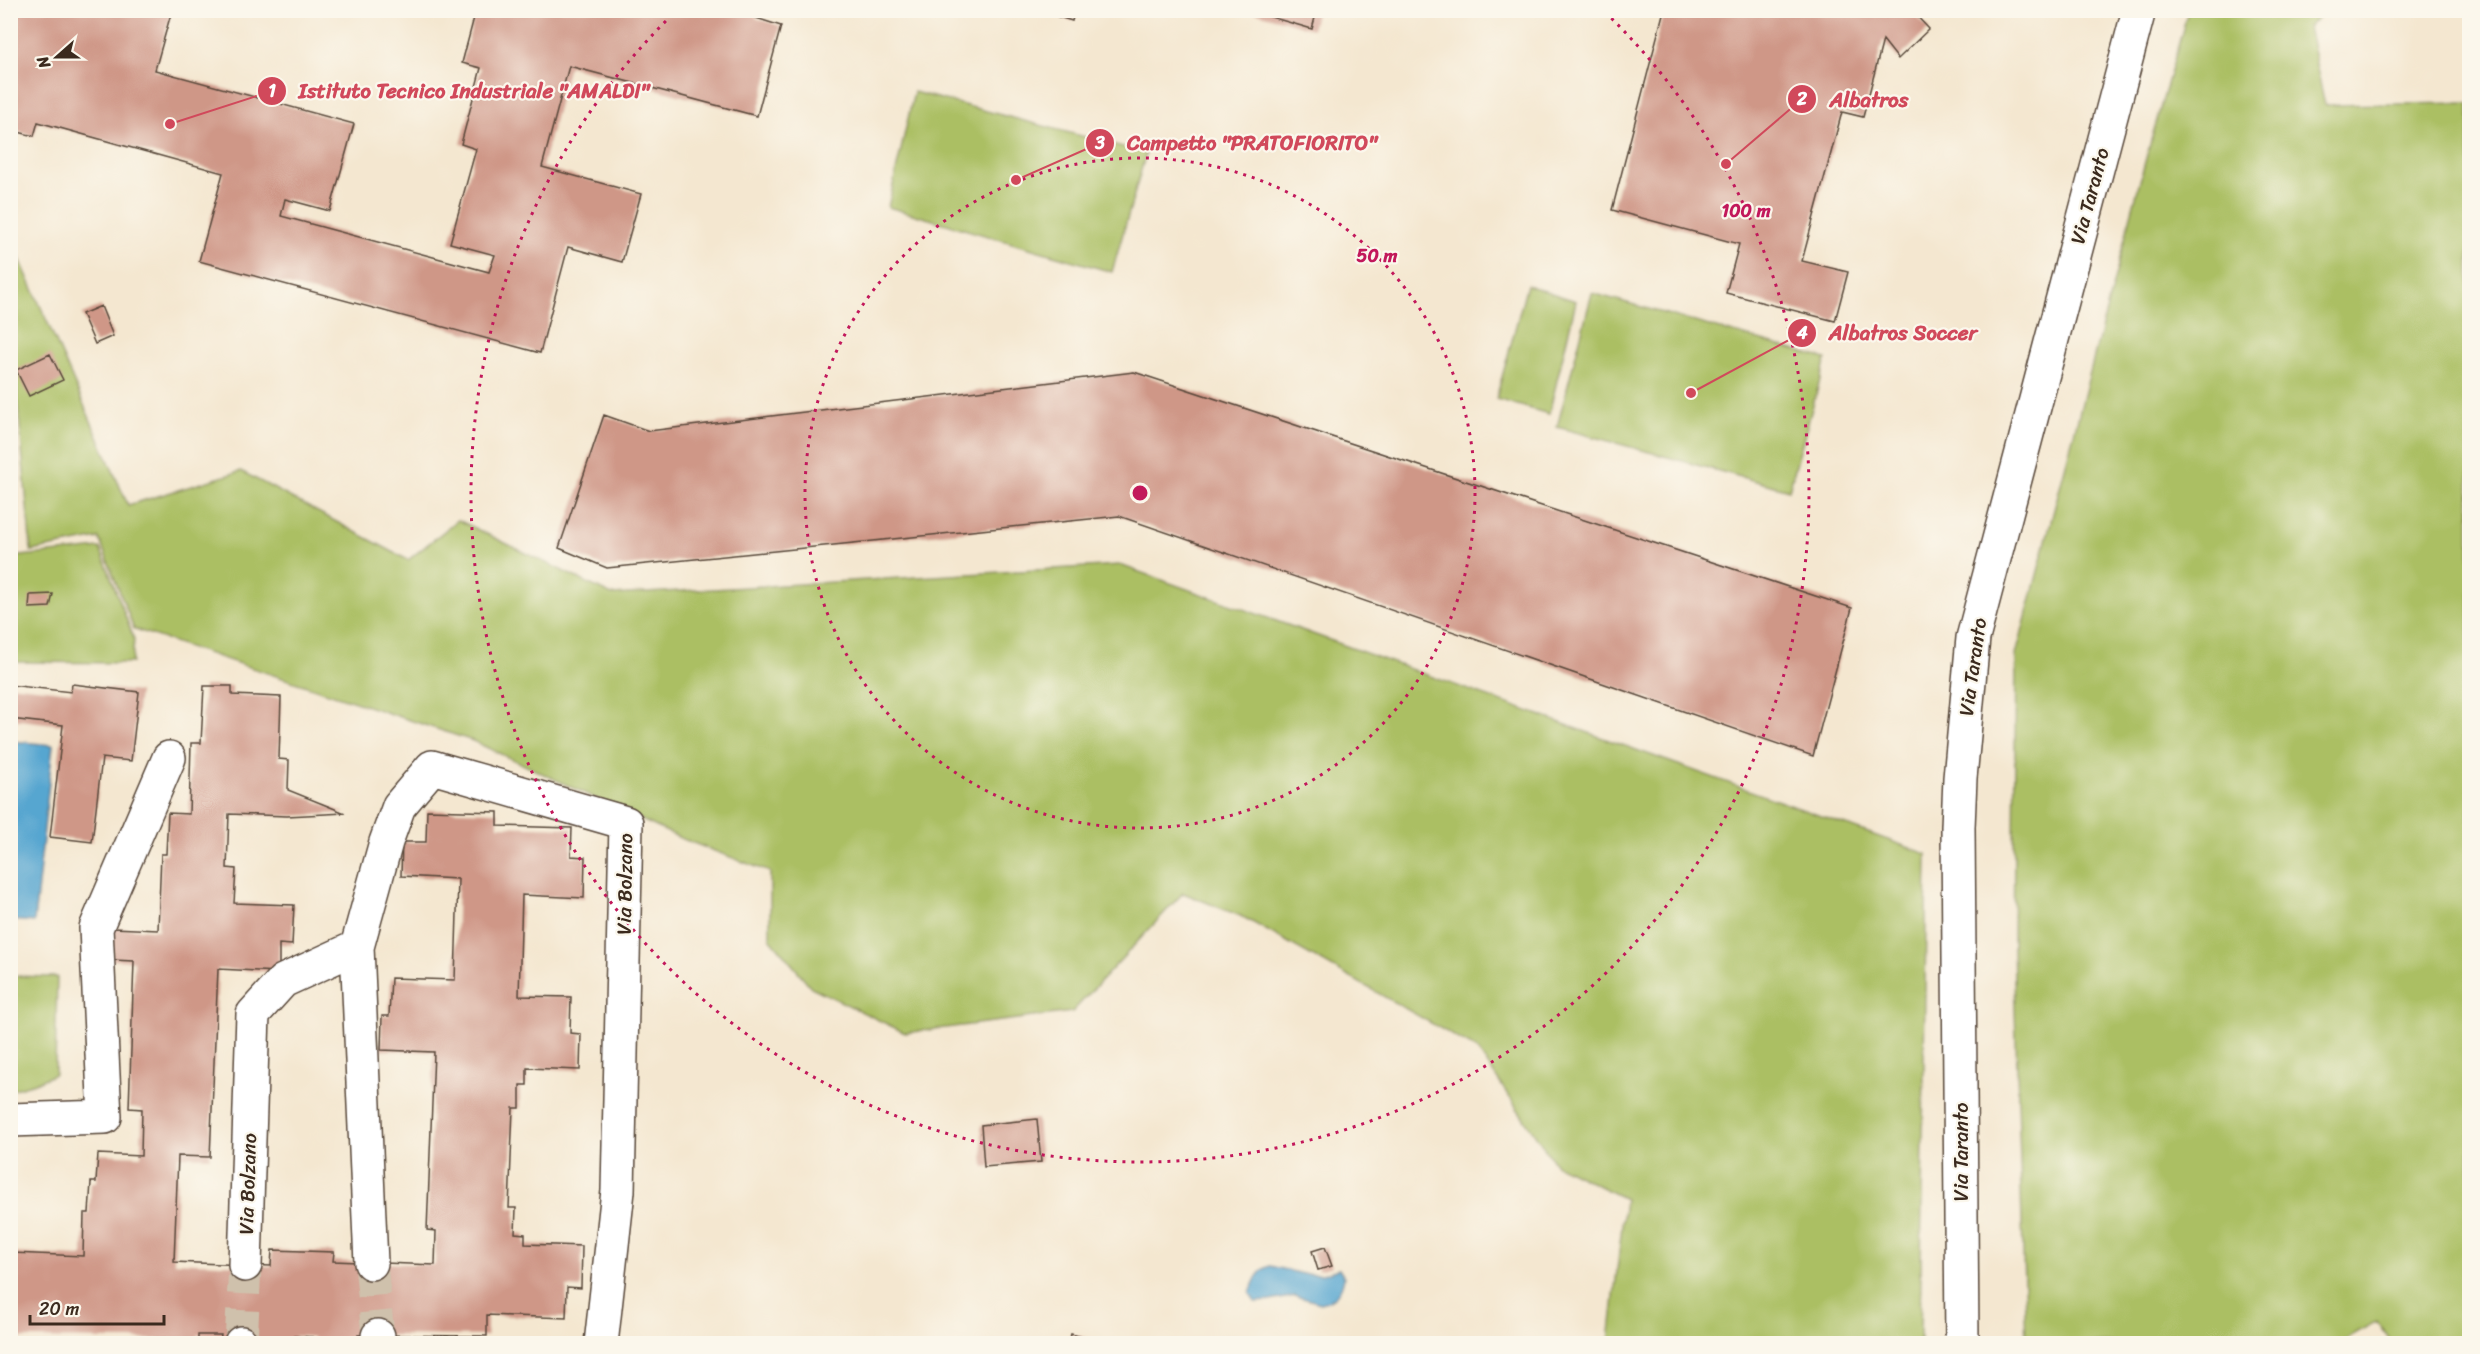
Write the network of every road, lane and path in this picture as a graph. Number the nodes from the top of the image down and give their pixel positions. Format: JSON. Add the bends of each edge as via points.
{"nodes":[{"id":1,"x":2139,"y":10,"type":"edge"},
{"id":2,"x":169,"y":759,"type":"dead end"},
{"id":3,"x":357,"y":947,"type":"junction"},
{"id":4,"x":10,"y":1120,"type":"edge"},
{"id":5,"x":371,"y":1263,"type":"tunnel mouth"},
{"id":6,"x":245,"y":1265,"type":"tunnel mouth"},
{"id":7,"x":601,"y":1344,"type":"edge"},
{"id":8,"x":1962,"y":1344,"type":"edge"}],
"edges":[{"from":1,"to":8,"type":"street","name":"Via Taranto","via":[[1973,638],[1958,827]]},
{"from":2,"to":4,"type":"street","via":[[96,928],[105,1117]]},
{"from":3,"to":5,"type":"street","name":"Via Bolzano"},
{"from":3,"to":6,"type":"street","name":"Via Bolzano","via":[[283,981],[254,1014]]},
{"from":3,"to":7,"type":"street","name":"Via Bolzano","via":[[399,806],[432,767],[626,823],[618,1191]]}]}
